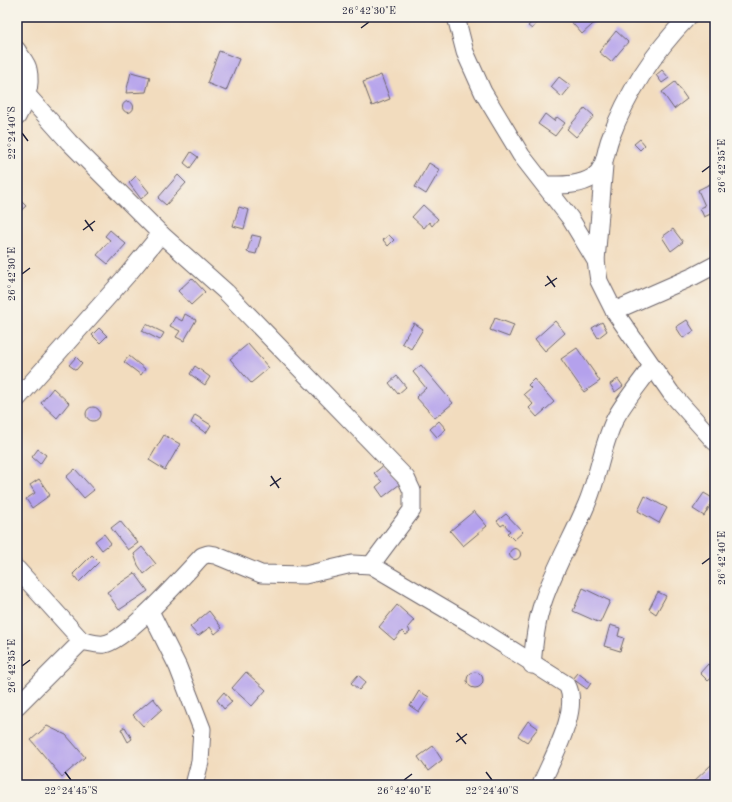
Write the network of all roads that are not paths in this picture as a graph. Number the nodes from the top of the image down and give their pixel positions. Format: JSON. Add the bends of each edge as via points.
{"nodes":[{"id":1,"x":456,"y":17,"type":"edge"},
{"id":2,"x":688,"y":17,"type":"edge"},
{"id":3,"x":17,"y":50,"type":"edge"},
{"id":4,"x":28,"y":96,"type":"junction"},
{"id":5,"x":17,"y":117,"type":"edge"},
{"id":6,"x":604,"y":165,"type":"junction"},
{"id":7,"x":546,"y":185,"type":"junction"},
{"id":8,"x":161,"y":234,"type":"junction"},
{"id":9,"x":596,"y":261,"type":"junction"},
{"id":10,"x":715,"y":265,"type":"edge"},
{"id":11,"x":614,"y":311,"type":"junction"},
{"id":12,"x":652,"y":366,"type":"junction"},
{"id":13,"x":17,"y":399,"type":"edge"},
{"id":14,"x":715,"y":442,"type":"edge"},
{"id":15,"x":371,"y":565,"type":"junction"},
{"id":16,"x":17,"y":569,"type":"edge"},
{"id":17,"x":150,"y":611,"type":"junction"},
{"id":18,"x":82,"y":642,"type":"junction"},
{"id":19,"x":532,"y":665,"type":"junction"},
{"id":20,"x":17,"y":706,"type":"edge"},
{"id":21,"x":194,"y":785,"type":"edge"},
{"id":22,"x":541,"y":785,"type":"edge"}],
"edges":[{"from":1,"to":7,"type":"street","via":[[466,52],[483,92],[522,155]]},
{"from":2,"to":6,"type":"street","via":[[668,38],[640,76],[621,111],[609,141]]},
{"from":3,"to":4,"type":"street","via":[[28,68]]},
{"from":4,"to":5,"type":"street"},
{"from":4,"to":8,"type":"street","via":[[69,142]]},
{"from":6,"to":7,"type":"street","via":[[594,177],[579,183],[566,186]]},
{"from":6,"to":9,"type":"street"},
{"from":7,"to":9,"type":"street"},
{"from":8,"to":13,"type":"street"},
{"from":8,"to":15,"type":"street","via":[[226,292],[406,478],[412,491],[412,510]]},
{"from":9,"to":11,"type":"street","via":[[599,281]]},
{"from":10,"to":11,"type":"street"},
{"from":11,"to":12,"type":"street"},
{"from":12,"to":14,"type":"street","via":[[671,393]]},
{"from":12,"to":19,"type":"street","via":[[614,420],[596,481],[542,603]]},
{"from":15,"to":17,"type":"street","via":[[352,564],[305,575],[261,574],[208,554],[202,556]]},
{"from":15,"to":19,"type":"street","via":[[471,624]]},
{"from":16,"to":18,"type":"street"},
{"from":17,"to":18,"type":"street","via":[[119,636],[104,644]]},
{"from":17,"to":21,"type":"street","via":[[178,667],[202,729],[200,762]]},
{"from":18,"to":20,"type":"street"},
{"from":19,"to":22,"type":"street","via":[[567,685],[572,698],[568,719]]}]}
